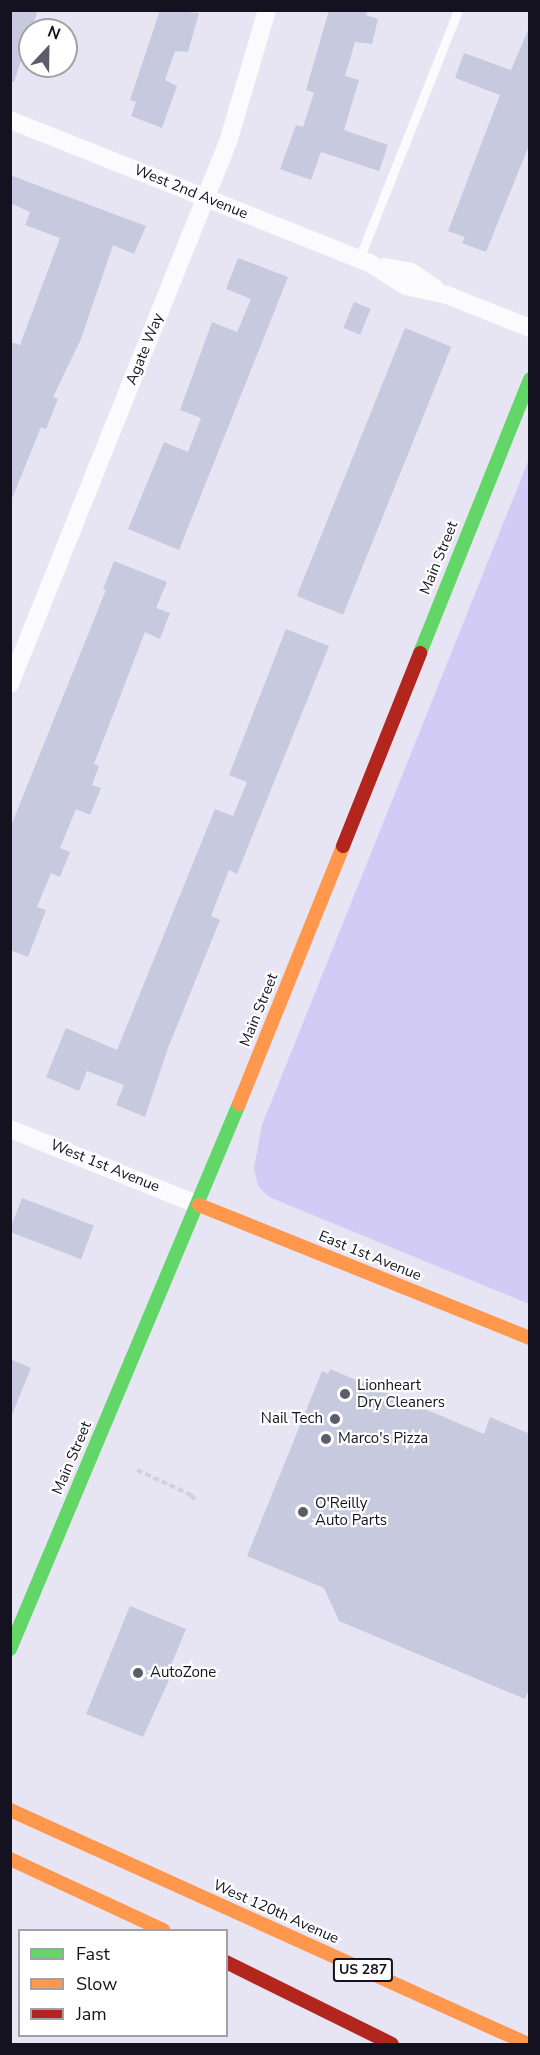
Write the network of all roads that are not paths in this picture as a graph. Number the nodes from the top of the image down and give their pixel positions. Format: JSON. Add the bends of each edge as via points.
{"nodes":[{"id":1,"x":267,"y":10,"type":"edge"},
{"id":2,"x":458,"y":10,"type":"edge"},
{"id":3,"x":10,"y":120,"type":"edge"},
{"id":4,"x":206,"y":198,"type":"junction"},
{"id":5,"x":365,"y":262,"type":"junction"},
{"id":6,"x":530,"y":328,"type":"edge"},
{"id":7,"x":530,"y":379,"type":"edge"},
{"id":8,"x":10,"y":684,"type":"edge"},
{"id":9,"x":10,"y":1129,"type":"edge"},
{"id":10,"x":199,"y":1205,"type":"junction"},
{"id":11,"x":530,"y":1338,"type":"edge"},
{"id":12,"x":10,"y":1649,"type":"edge"},
{"id":13,"x":10,"y":1810,"type":"edge"},
{"id":14,"x":10,"y":1859,"type":"edge"},
{"id":15,"x":26,"y":1882,"type":"dead end"},
{"id":16,"x":107,"y":1903,"type":"junction"},
{"id":17,"x":161,"y":1929,"type":"edge"},
{"id":18,"x":228,"y":1963,"type":"edge"},
{"id":19,"x":392,"y":2044,"type":"edge"},
{"id":20,"x":528,"y":2044,"type":"edge"}],
"edges":[{"from":1,"to":4,"type":"street","name":"Agate Way","via":[[231,132]]},
{"from":2,"to":5,"type":"lane"},
{"from":3,"to":4,"type":"street","name":"West 2nd Avenue"},
{"from":4,"to":5,"type":"street","name":"West 2nd Avenue"},
{"from":4,"to":8,"type":"street","name":"Agate Way"},
{"from":5,"to":6,"type":"street","name":"West 2nd Avenue","via":[[406,286],[447,295]]},
{"from":7,"to":10,"type":"main road","name":"Main Street"},
{"from":9,"to":10,"type":"street","name":"West 1st Avenue"},
{"from":10,"to":11,"type":"main road","name":"East 1st Avenue"},
{"from":10,"to":12,"type":"main road","name":"Main Street"},
{"from":13,"to":20,"type":"main road","name":"West 120th Avenue","number":"US 287"},
{"from":14,"to":16,"type":"main road"},
{"from":15,"to":16,"type":"main road"},
{"from":16,"to":17,"type":"main road"},
{"from":18,"to":19,"type":"main road"}]}
